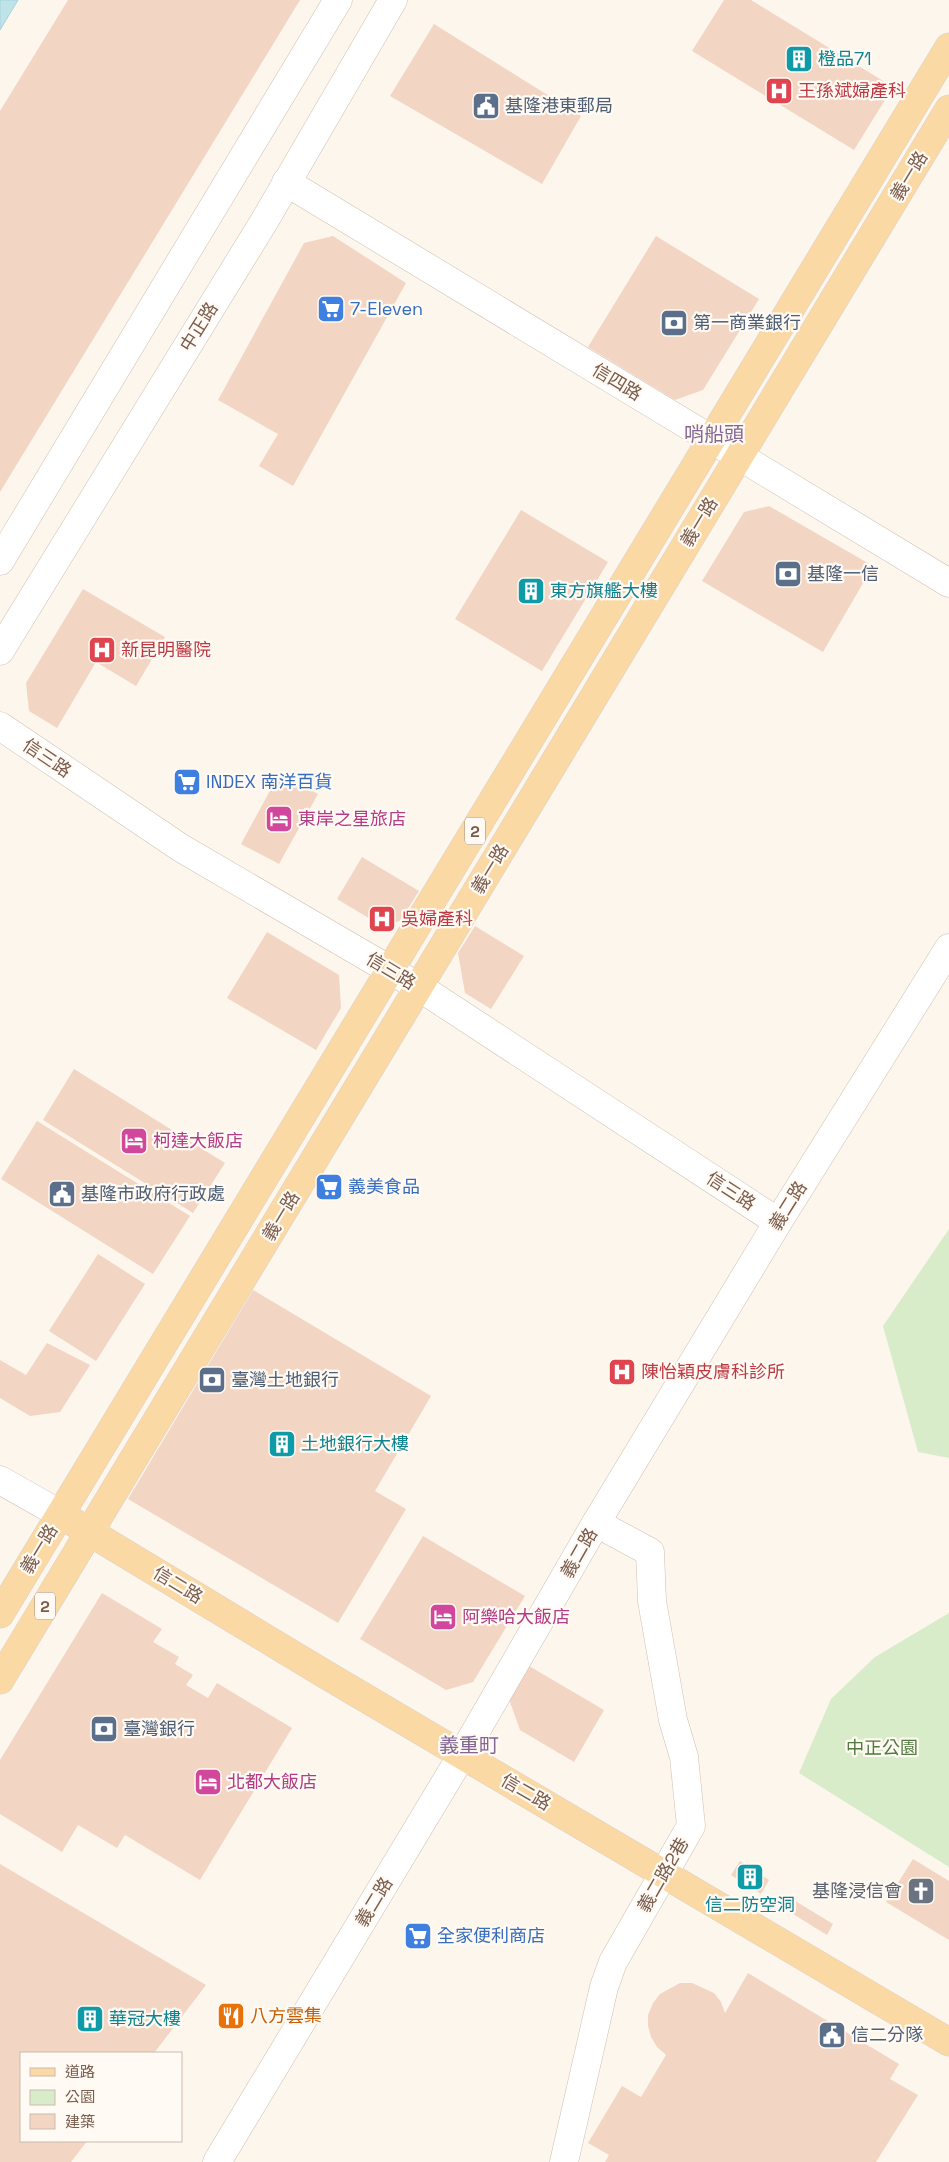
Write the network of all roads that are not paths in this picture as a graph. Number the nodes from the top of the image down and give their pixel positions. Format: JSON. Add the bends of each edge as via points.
{"nodes":[{"id":1,"x":338,"y":0,"type":"edge"},
{"id":2,"x":393,"y":0,"type":"edge"},
{"id":3,"x":949,"y":47,"type":"edge"},
{"id":4,"x":949,"y":109,"type":"edge"},
{"id":5,"x":286,"y":182,"type":"junction"},
{"id":6,"x":712,"y":440,"type":"junction"},
{"id":7,"x":740,"y":456,"type":"junction"},
{"id":8,"x":0,"y":561,"type":"edge"},
{"id":9,"x":949,"y":582,"type":"edge"},
{"id":10,"x":0,"y":651,"type":"edge"},
{"id":11,"x":0,"y":726,"type":"edge"},
{"id":12,"x":949,"y":948,"type":"edge"},
{"id":13,"x":390,"y":970,"type":"junction"},
{"id":14,"x":419,"y":987,"type":"junction"},
{"id":15,"x":778,"y":1222,"type":"junction"},
{"id":16,"x":0,"y":1480,"type":"edge"},
{"id":17,"x":60,"y":1514,"type":"junction"},
{"id":18,"x":596,"y":1523,"type":"junction"},
{"id":19,"x":90,"y":1532,"type":"junction"},
{"id":20,"x":0,"y":1614,"type":"edge"},
{"id":21,"x":0,"y":1680,"type":"edge"},
{"id":22,"x":462,"y":1755,"type":"junction"},
{"id":23,"x":664,"y":1874,"type":"junction"},
{"id":24,"x":949,"y":2042,"type":"edge"},
{"id":25,"x":217,"y":2162,"type":"edge"},
{"id":26,"x":564,"y":2162,"type":"edge"}],
"edges":[{"from":1,"to":8,"type":"street"},
{"from":2,"to":5,"type":"street","name":"中正路"},
{"from":3,"to":6,"type":"main road","name":"義一路","number":"2"},
{"from":4,"to":7,"type":"main road","name":"義一路","number":"2"},
{"from":5,"to":6,"type":"street","name":"信四路"},
{"from":5,"to":10,"type":"street","name":"中正路"},
{"from":6,"to":7,"type":"street","name":"信四路"},
{"from":6,"to":13,"type":"main road","name":"義一路","number":"2"},
{"from":7,"to":9,"type":"street","name":"信四路"},
{"from":7,"to":14,"type":"main road","name":"義一路","number":"2"},
{"from":11,"to":13,"type":"street","name":"信三路","via":[[181,848]]},
{"from":12,"to":15,"type":"street","name":"義二路"},
{"from":13,"to":14,"type":"street","name":"信三路"},
{"from":13,"to":17,"type":"main road","name":"義一路","number":"2"},
{"from":14,"to":15,"type":"street","name":"信三路"},
{"from":14,"to":19,"type":"main road","name":"義一路","number":"2"},
{"from":15,"to":18,"type":"street","name":"義二路"},
{"from":16,"to":17,"type":"street","name":"信二路"},
{"from":17,"to":19,"type":"main road","name":"信二路"},
{"from":17,"to":20,"type":"main road","name":"義一路","number":"2"},
{"from":18,"to":22,"type":"street","name":"義二路"},
{"from":18,"to":23,"type":"street","name":"義二路2巷","via":[[650,1552],[652,1601],[673,1720],[684,1757],[691,1826]]},
{"from":19,"to":21,"type":"main road","name":"義一路","number":"2"},
{"from":19,"to":22,"type":"main road","name":"信二路"},
{"from":22,"to":23,"type":"main road","name":"信二路"},
{"from":22,"to":25,"type":"street","name":"義二路"},
{"from":23,"to":24,"type":"main road","name":"信二路"},
{"from":23,"to":26,"type":"street","name":"義二路2巷","via":[[613,1962],[604,1987]]}]}
